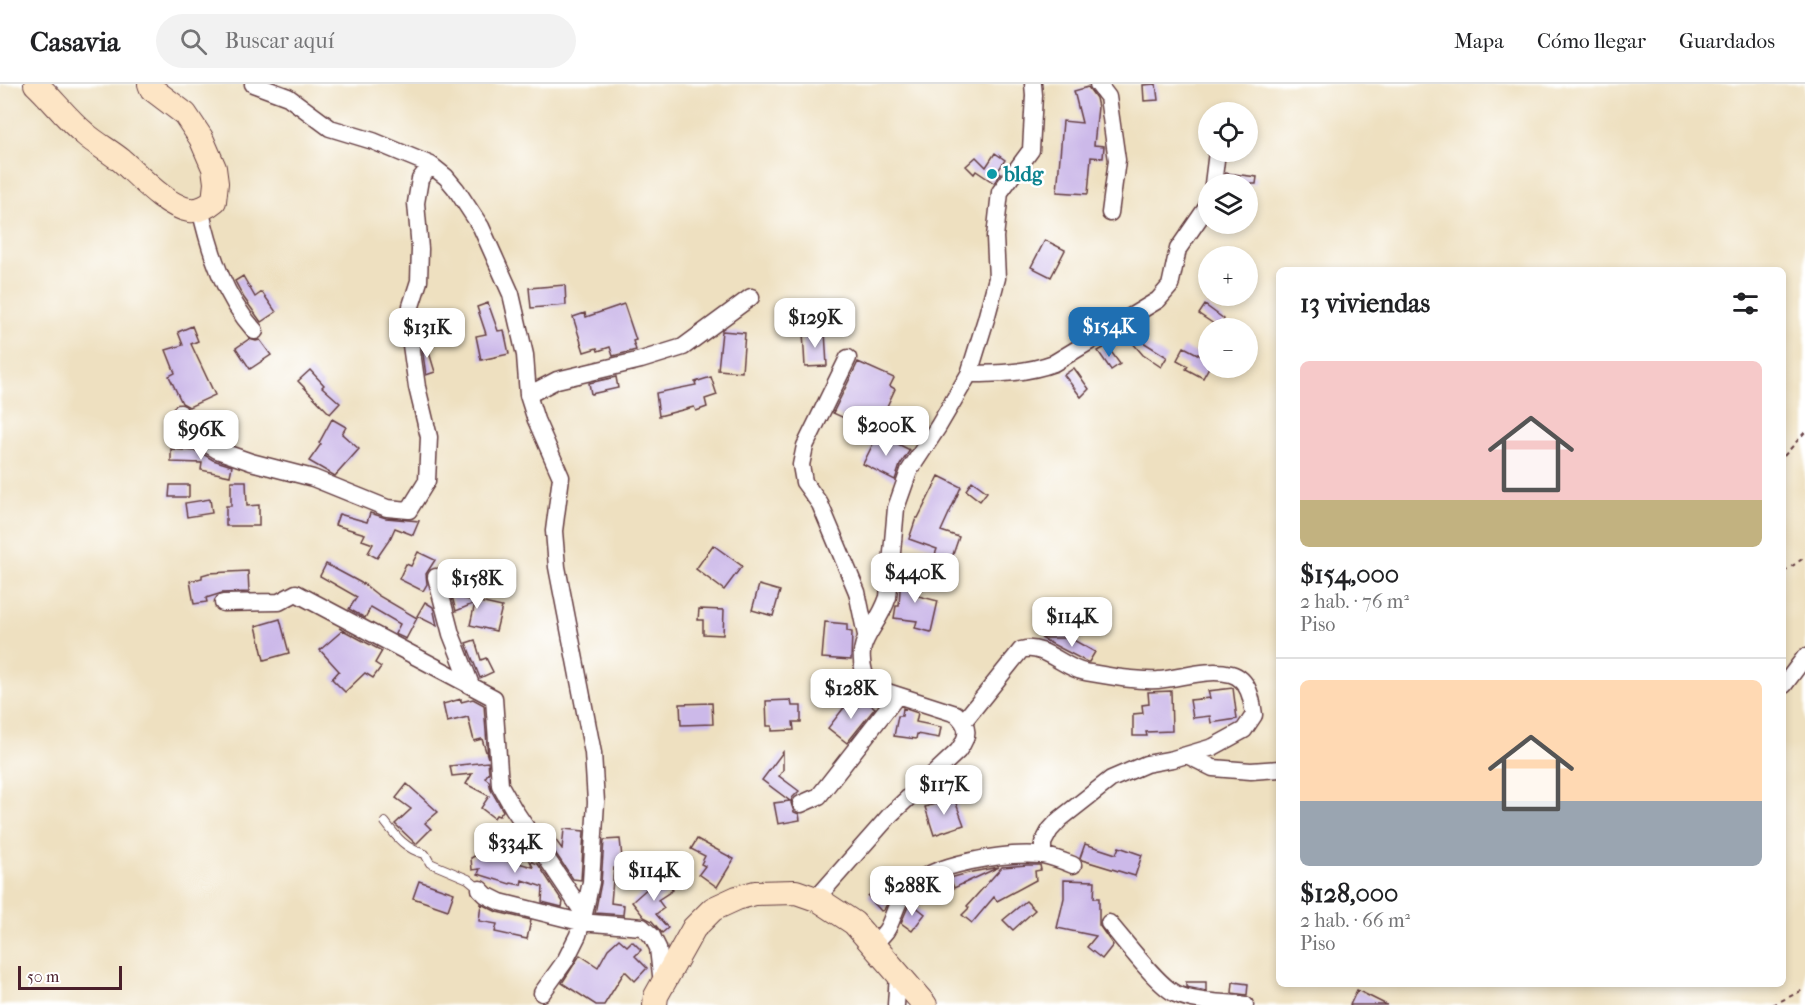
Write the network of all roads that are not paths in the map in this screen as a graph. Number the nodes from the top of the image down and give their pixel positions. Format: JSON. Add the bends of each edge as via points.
{"nodes":[{"id":1,"x":36,"y":84,"type":"edge"},
{"id":2,"x":150,"y":84,"type":"edge"},
{"id":3,"x":253,"y":84,"type":"edge"},
{"id":4,"x":1033,"y":84,"type":"edge"},
{"id":5,"x":1098,"y":84,"type":"edge"},
{"id":6,"x":431,"y":165,"type":"junction"},
{"id":7,"x":200,"y":208,"type":"junction"},
{"id":8,"x":1110,"y":213,"type":"dead end"},
{"id":9,"x":1198,"y":220,"type":"edge"},
{"id":10,"x":751,"y":297,"type":"dead end"},
{"id":11,"x":255,"y":331,"type":"dead end"},
{"id":12,"x":848,"y":358,"type":"dead end"},
{"id":13,"x":969,"y":374,"type":"junction"},
{"id":14,"x":528,"y":395,"type":"junction"},
{"id":15,"x":180,"y":413,"type":"dead end"},
{"id":16,"x":436,"y":577,"type":"dead end"},
{"id":17,"x":223,"y":603,"type":"dead end"},
{"id":18,"x":866,"y":635,"type":"junction"},
{"id":19,"x":1805,"y":657,"type":"edge"},
{"id":20,"x":1786,"y":682,"type":"edge"},
{"id":21,"x":471,"y":685,"type":"junction"},
{"id":22,"x":897,"y":696,"type":"junction"},
{"id":23,"x":964,"y":721,"type":"junction"},
{"id":24,"x":1187,"y":755,"type":"junction"},
{"id":25,"x":1276,"y":769,"type":"edge"},
{"id":26,"x":801,"y":804,"type":"dead end"},
{"id":27,"x":386,"y":822,"type":"dead end"},
{"id":28,"x":1043,"y":855,"type":"junction"},
{"id":29,"x":1073,"y":865,"type":"dead end"},
{"id":30,"x":480,"y":889,"type":"joint"},
{"id":31,"x":816,"y":900,"type":"junction"},
{"id":32,"x":582,"y":918,"type":"junction"},
{"id":33,"x":1109,"y":923,"type":"dead end"},
{"id":34,"x":873,"y":945,"type":"junction"},
{"id":35,"x":898,"y":974,"type":"junction"},
{"id":36,"x":542,"y":993,"type":"dead end"},
{"id":37,"x":658,"y":994,"type":"edge"},
{"id":38,"x":896,"y":1005,"type":"edge"},
{"id":39,"x":925,"y":1005,"type":"edge"},
{"id":40,"x":1245,"y":1005,"type":"edge"}],
"edges":[{"from":1,"to":7,"type":"street","via":[[84,134],[120,159],[150,187],[176,205],[190,210]]},
{"from":2,"to":7,"type":"street","via":[[185,114],[214,168],[214,201]]},
{"from":3,"to":6,"type":"street","via":[[288,97],[330,128]]},
{"from":4,"to":13,"type":"street","via":[[1031,150],[1000,192],[995,237],[998,278]]},
{"from":5,"to":8,"type":"street","via":[[1108,97],[1117,159]]},
{"from":6,"to":14,"type":"street","via":[[456,189],[481,227],[511,294],[525,355]]},
{"from":6,"to":15,"type":"street","via":[[420,179],[416,203],[419,281],[411,306],[410,338],[429,436],[427,481],[409,510],[387,508],[313,477],[217,450],[204,442]]},
{"from":7,"to":11,"type":"street","via":[[222,282]]},
{"from":9,"to":13,"type":"street","via":[[1178,249],[1170,286],[1158,300],[1054,363],[1037,369]]},
{"from":10,"to":14,"type":"street","via":[[683,347],[557,380]]},
{"from":12,"to":18,"type":"street","via":[[806,446],[801,465],[804,482],[820,504],[857,592]]},
{"from":13,"to":18,"type":"street","via":[[909,471],[896,508],[888,597],[884,610]]},
{"from":14,"to":32,"type":"street","via":[[561,477],[554,531],[556,567],[593,753],[595,831],[591,882]]},
{"from":16,"to":21,"type":"street","via":[[451,634]]},
{"from":17,"to":21,"type":"street","via":[[279,602],[296,593]]},
{"from":18,"to":22,"type":"street","via":[[861,668],[869,686]]},
{"from":19,"to":20,"type":"street"},
{"from":21,"to":32,"type":"street","via":[[494,698],[500,785]]},
{"from":22,"to":23,"type":"street","via":[[956,714]]},
{"from":22,"to":26,"type":"street","via":[[819,796]]},
{"from":23,"to":24,"type":"street","via":[[1021,651],[1029,648],[1082,672],[1140,680],[1206,672],[1232,674],[1245,684],[1254,716],[1244,730],[1213,747]]},
{"from":23,"to":31,"type":"street","via":[[967,731],[958,751],[891,814]]},
{"from":24,"to":25,"type":"street","via":[[1213,768]]},
{"from":24,"to":28,"type":"street","via":[[1146,764],[1101,785],[1050,830],[1042,843]]},
{"from":27,"to":30,"type":"lane","via":[[401,842],[425,854],[430,863],[468,879]]},
{"from":28,"to":29,"type":"street"},
{"from":28,"to":34,"type":"street","via":[[989,857],[930,873],[904,892],[886,931]]},
{"from":30,"to":32,"type":"street","via":[[500,902]]},
{"from":31,"to":34,"type":"street","via":[[854,923]]},
{"from":31,"to":37,"type":"street","via":[[796,892],[755,893],[713,909],[694,928]]},
{"from":32,"to":36,"type":"street","via":[[565,961]]},
{"from":32,"to":37,"type":"street","via":[[642,927],[652,936],[658,948]]},
{"from":33,"to":40,"type":"street","via":[[1173,993]]},
{"from":34,"to":35,"type":"street"},
{"from":35,"to":38,"type":"street"},
{"from":35,"to":39,"type":"street"}]}
